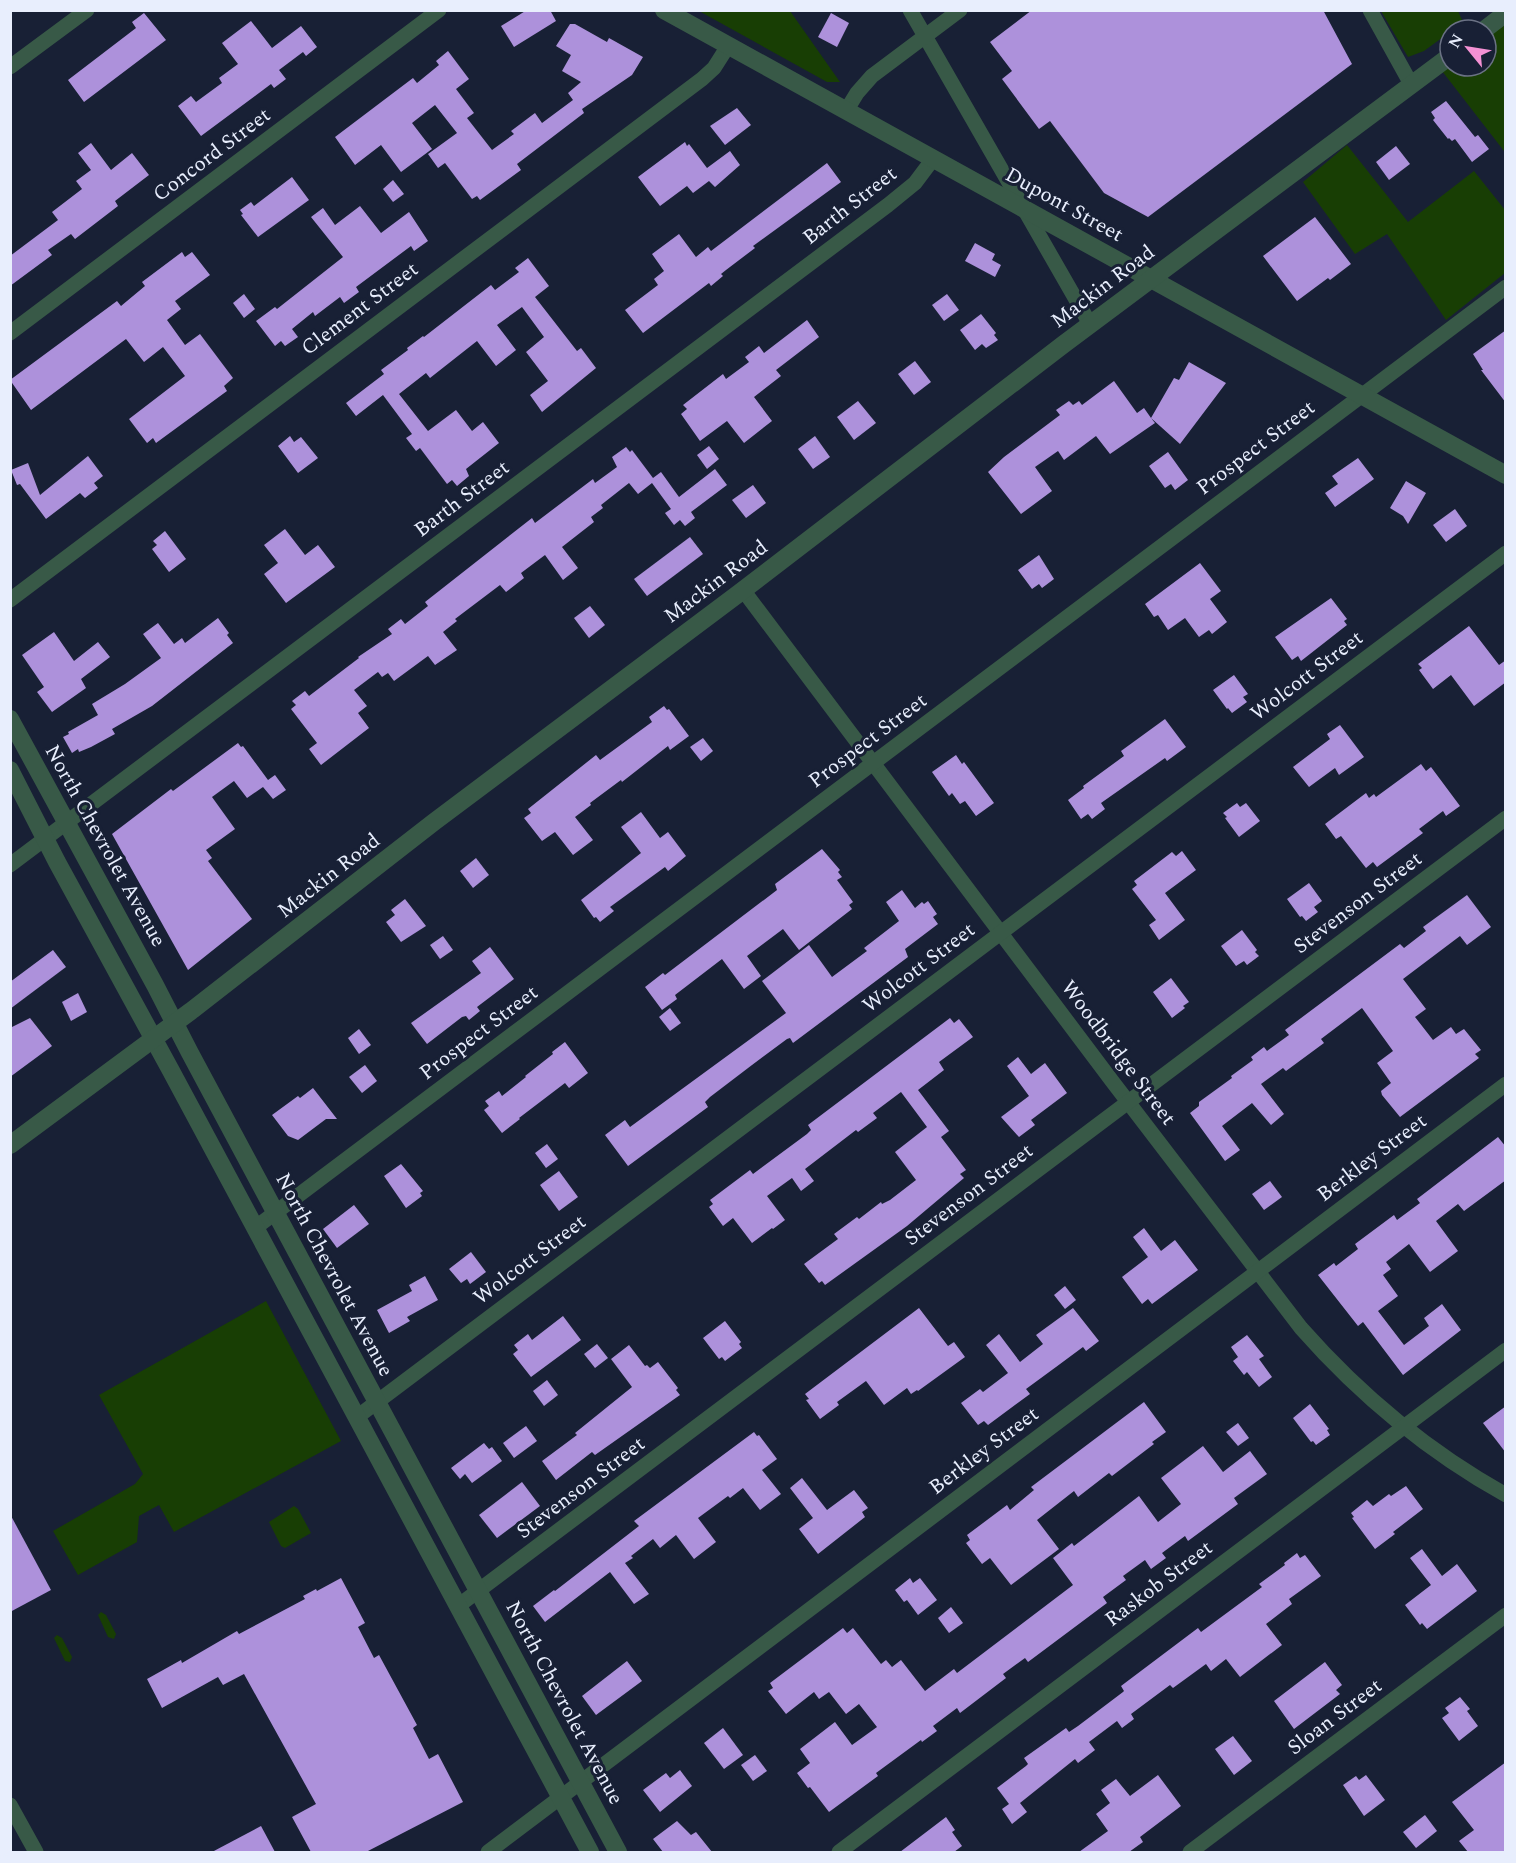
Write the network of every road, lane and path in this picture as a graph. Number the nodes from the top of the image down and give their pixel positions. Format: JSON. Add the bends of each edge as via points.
{"nodes":[{"id":1,"x":87,"y":10,"type":"edge"},
{"id":2,"x":439,"y":10,"type":"edge"},
{"id":3,"x":664,"y":10,"type":"edge"},
{"id":4,"x":910,"y":10,"type":"edge"},
{"id":5,"x":960,"y":10,"type":"edge"},
{"id":6,"x":1370,"y":10,"type":"edge"},
{"id":7,"x":925,"y":37,"type":"junction"},
{"id":8,"x":728,"y":46,"type":"junction"},
{"id":9,"x":1438,"y":65,"type":"edge"},
{"id":10,"x":10,"y":68,"type":"edge"},
{"id":11,"x":1411,"y":84,"type":"junction"},
{"id":12,"x":846,"y":111,"type":"junction"},
{"id":13,"x":933,"y":159,"type":"junction"},
{"id":14,"x":1025,"y":209,"type":"junction"},
{"id":15,"x":1151,"y":279,"type":"junction"},
{"id":16,"x":1506,"y":287,"type":"edge"},
{"id":17,"x":1090,"y":324,"type":"junction"},
{"id":18,"x":10,"y":333,"type":"edge"},
{"id":19,"x":1362,"y":395,"type":"junction"},
{"id":20,"x":1506,"y":475,"type":"edge"},
{"id":21,"x":1506,"y":553,"type":"edge"},
{"id":22,"x":743,"y":590,"type":"junction"},
{"id":23,"x":10,"y":600,"type":"edge"},
{"id":24,"x":10,"y":719,"type":"edge"},
{"id":25,"x":873,"y":763,"type":"junction"},
{"id":26,"x":10,"y":770,"type":"edge"},
{"id":27,"x":1506,"y":818,"type":"edge"},
{"id":28,"x":67,"y":823,"type":"junction"},
{"id":29,"x":46,"y":838,"type":"junction"},
{"id":30,"x":10,"y":865,"type":"edge"},
{"id":31,"x":1001,"y":933,"type":"junction"},
{"id":32,"x":174,"y":1023,"type":"junction"},
{"id":33,"x":153,"y":1039,"type":"junction"},
{"id":34,"x":1506,"y":1084,"type":"edge"},
{"id":35,"x":1128,"y":1102,"type":"junction"},
{"id":36,"x":10,"y":1145,"type":"edge"},
{"id":37,"x":275,"y":1213,"type":"junction"},
{"id":38,"x":255,"y":1228,"type":"junction"},
{"id":39,"x":1257,"y":1271,"type":"junction"},
{"id":40,"x":1506,"y":1350,"type":"edge"},
{"id":41,"x":377,"y":1402,"type":"junction"},
{"id":42,"x":357,"y":1417,"type":"junction"},
{"id":43,"x":1403,"y":1427,"type":"junction"},
{"id":44,"x":1506,"y":1495,"type":"edge"},
{"id":45,"x":478,"y":1591,"type":"junction"},
{"id":46,"x":458,"y":1606,"type":"junction"},
{"id":47,"x":1506,"y":1615,"type":"edge"},
{"id":48,"x":580,"y":1782,"type":"junction"},
{"id":49,"x":560,"y":1797,"type":"junction"},
{"id":50,"x":10,"y":1805,"type":"edge"},
{"id":51,"x":36,"y":1852,"type":"edge"},
{"id":52,"x":488,"y":1852,"type":"edge"},
{"id":53,"x":590,"y":1852,"type":"edge"},
{"id":54,"x":618,"y":1852,"type":"edge"},
{"id":55,"x":839,"y":1852,"type":"edge"},
{"id":56,"x":1190,"y":1852,"type":"edge"}],
"edges":[{"from":1,"to":10,"type":"street"},
{"from":2,"to":18,"type":"street","name":"Concord Street"},
{"from":3,"to":8,"type":"street","name":"Dupont Street"},
{"from":4,"to":7,"type":"street"},
{"from":5,"to":7,"type":"street"},
{"from":6,"to":11,"type":"street"},
{"from":7,"to":12,"type":"street","via":[[868,80]]},
{"from":7,"to":14,"type":"street"},
{"from":8,"to":12,"type":"street","name":"Dupont Street"},
{"from":8,"to":23,"type":"street","name":"Clement Street","via":[[702,79]]},
{"from":9,"to":11,"type":"street","name":"Mackin Road"},
{"from":11,"to":15,"type":"street","name":"Mackin Road"},
{"from":12,"to":13,"type":"street","name":"Dupont Street"},
{"from":13,"to":14,"type":"street","name":"Dupont Street"},
{"from":13,"to":28,"type":"street","name":"Barth Street","via":[[915,183],[881,210]]},
{"from":14,"to":15,"type":"street","name":"Dupont Street"},
{"from":14,"to":17,"type":"street"},
{"from":15,"to":17,"type":"street","name":"Mackin Road"},
{"from":15,"to":19,"type":"street","name":"Dupont Street"},
{"from":16,"to":19,"type":"street","name":"Prospect Street"},
{"from":17,"to":22,"type":"street","name":"Mackin Road"},
{"from":19,"to":20,"type":"street","name":"Dupont Street"},
{"from":19,"to":25,"type":"street","name":"Prospect Street"},
{"from":21,"to":31,"type":"street","name":"Wolcott Street"},
{"from":22,"to":25,"type":"street","name":"Woodbridge Street"},
{"from":22,"to":32,"type":"street","name":"Mackin Road"},
{"from":24,"to":28,"type":"street","name":"North Chevrolet Avenue"},
{"from":25,"to":31,"type":"street","name":"Woodbridge Street"},
{"from":25,"to":37,"type":"street","name":"Prospect Street"},
{"from":26,"to":29,"type":"street"},
{"from":27,"to":35,"type":"street","name":"Stevenson Street"},
{"from":28,"to":29,"type":"street","name":"Barth Street"},
{"from":28,"to":32,"type":"street","name":"North Chevrolet Avenue"},
{"from":29,"to":30,"type":"street","name":"Barth Street"},
{"from":29,"to":33,"type":"street"},
{"from":31,"to":35,"type":"street","name":"Woodbridge Street"},
{"from":31,"to":41,"type":"street","name":"Wolcott Street"},
{"from":32,"to":33,"type":"street","name":"Mackin Road"},
{"from":32,"to":37,"type":"street","name":"North Chevrolet Avenue"},
{"from":33,"to":36,"type":"street","name":"Mackin Road"},
{"from":33,"to":38,"type":"street"},
{"from":34,"to":39,"type":"street","name":"Berkley Street"},
{"from":35,"to":39,"type":"street","name":"Woodbridge Street"},
{"from":35,"to":45,"type":"street","name":"Stevenson Street"},
{"from":37,"to":38,"type":"street","name":"Prospect Street"},
{"from":37,"to":41,"type":"street","name":"North Chevrolet Avenue"},
{"from":38,"to":42,"type":"street"},
{"from":39,"to":43,"type":"street","name":"Woodbridge Street","via":[[1335,1366]]},
{"from":39,"to":48,"type":"street","name":"Berkley Street"},
{"from":40,"to":43,"type":"street","name":"Raskob Street"},
{"from":41,"to":42,"type":"street","name":"Wolcott Street"},
{"from":41,"to":45,"type":"street","name":"North Chevrolet Avenue"},
{"from":42,"to":46,"type":"street"},
{"from":43,"to":44,"type":"street","name":"Woodbridge Street","via":[[1455,1465]]},
{"from":43,"to":55,"type":"street","name":"Raskob Street"},
{"from":45,"to":46,"type":"street","name":"Stevenson Street"},
{"from":45,"to":48,"type":"street","name":"North Chevrolet Avenue"},
{"from":46,"to":49,"type":"street"},
{"from":47,"to":56,"type":"street","name":"Sloan Street"},
{"from":48,"to":49,"type":"street","name":"Berkley Street"},
{"from":48,"to":54,"type":"street","name":"North Chevrolet Avenue"},
{"from":49,"to":52,"type":"street","name":"Berkley Street"},
{"from":49,"to":53,"type":"street"},
{"from":50,"to":51,"type":"street"}]}
